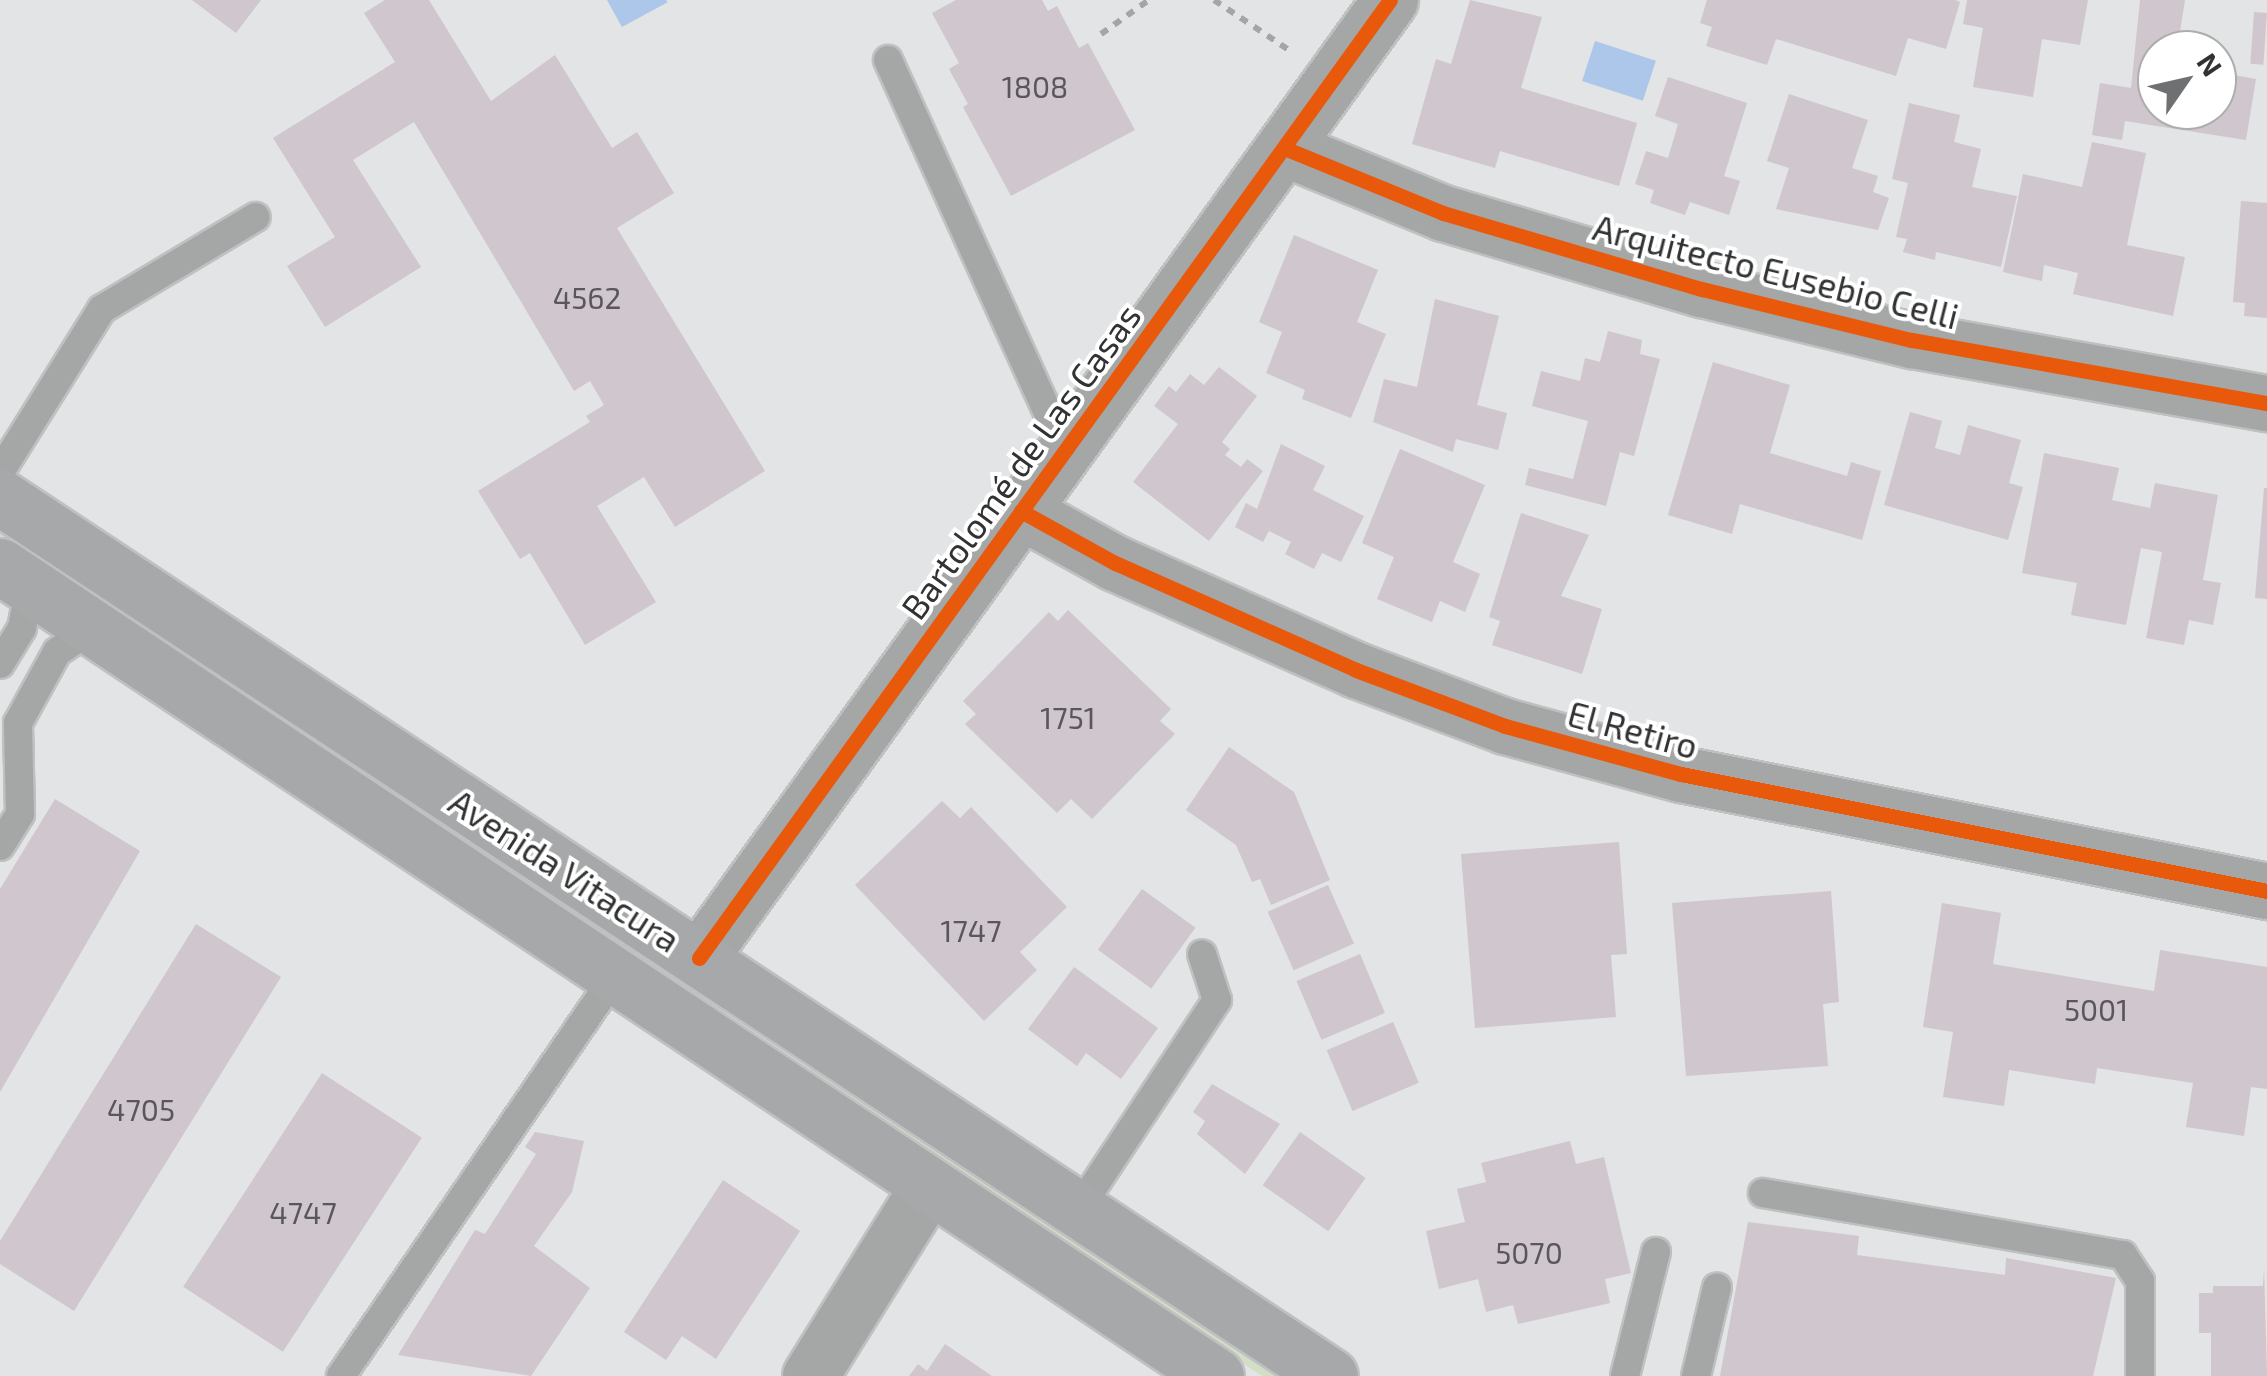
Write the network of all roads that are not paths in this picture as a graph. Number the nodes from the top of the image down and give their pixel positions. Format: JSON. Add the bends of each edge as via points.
{"nodes":[{"id":1,"x":1390,"y":0,"type":"edge"},
{"id":2,"x":888,"y":60,"type":"dead end"},
{"id":3,"x":1284,"y":148,"type":"junction"},
{"id":4,"x":256,"y":217,"type":"dead end"},
{"id":5,"x":2267,"y":403,"type":"edge"},
{"id":6,"x":1065,"y":451,"type":"junction"},
{"id":7,"x":0,"y":472,"type":"edge"},
{"id":8,"x":0,"y":497,"type":"edge"},
{"id":9,"x":1022,"y":511,"type":"junction"},
{"id":10,"x":15,"y":576,"type":"edge"},
{"id":11,"x":94,"y":628,"type":"junction"},
{"id":12,"x":0,"y":664,"type":"edge"},
{"id":13,"x":9,"y":717,"type":"edge"},
{"id":14,"x":0,"y":846,"type":"edge"},
{"id":15,"x":2267,"y":891,"type":"edge"},
{"id":16,"x":1202,"y":954,"type":"dead end"},
{"id":17,"x":699,"y":958,"type":"junction"},
{"id":18,"x":615,"y":976,"type":"junction"},
{"id":19,"x":929,"y":1185,"type":"junction"},
{"id":20,"x":1763,"y":1193,"type":"dead end"},
{"id":21,"x":1078,"y":1210,"type":"junction"},
{"id":22,"x":1656,"y":1252,"type":"dead end"},
{"id":23,"x":1716,"y":1288,"type":"dead end"},
{"id":24,"x":341,"y":1376,"type":"edge"},
{"id":25,"x":810,"y":1376,"type":"edge"},
{"id":26,"x":1216,"y":1376,"type":"edge"},
{"id":27,"x":1330,"y":1376,"type":"edge"},
{"id":28,"x":1625,"y":1376,"type":"edge"},
{"id":29,"x":1696,"y":1376,"type":"edge"},
{"id":30,"x":2140,"y":1376,"type":"edge"}],
"edges":[{"from":1,"to":3,"type":"street","name":"Bartolomé de Las Casas"},
{"from":2,"to":6,"type":"lane"},
{"from":3,"to":5,"type":"street","name":"Arquitecto Eusebio Celli","via":[[1443,214],[1702,288],[1912,340]]},
{"from":3,"to":6,"type":"street","name":"Bartolomé de Las Casas"},
{"from":4,"to":7,"type":"lane","via":[[102,309]]},
{"from":6,"to":9,"type":"street","name":"Bartolomé de Las Casas"},
{"from":8,"to":17,"type":"main road","name":"Avenida Vitacura"},
{"from":9,"to":15,"type":"street","name":"El Retiro","via":[[1150,579],[1356,670],[1505,726],[1788,797]]},
{"from":9,"to":17,"type":"street","name":"Bartolomé de Las Casas"},
{"from":10,"to":11,"type":"main road","name":"Avenida Vitacura"},
{"from":10,"to":12,"type":"lane","via":[[22,628]]},
{"from":11,"to":13,"type":"lane","via":[[57,652]]},
{"from":11,"to":18,"type":"main road","name":"Avenida Vitacura"},
{"from":13,"to":14,"type":"lane","via":[[20,814]]},
{"from":16,"to":21,"type":"lane","via":[[1218,1000]]},
{"from":17,"to":21,"type":"main road","name":"Avenida Vitacura"},
{"from":18,"to":19,"type":"main road","name":"Avenida Vitacura"},
{"from":18,"to":24,"type":"lane"},
{"from":19,"to":25,"type":"street"},
{"from":19,"to":26,"type":"main road","name":"Avenida Vitacura"},
{"from":20,"to":30,"type":"lane","via":[[2123,1255],[2140,1281]]},
{"from":21,"to":27,"type":"main road","name":"Avenida Vitacura"},
{"from":22,"to":28,"type":"lane"},
{"from":23,"to":29,"type":"lane"}]}
